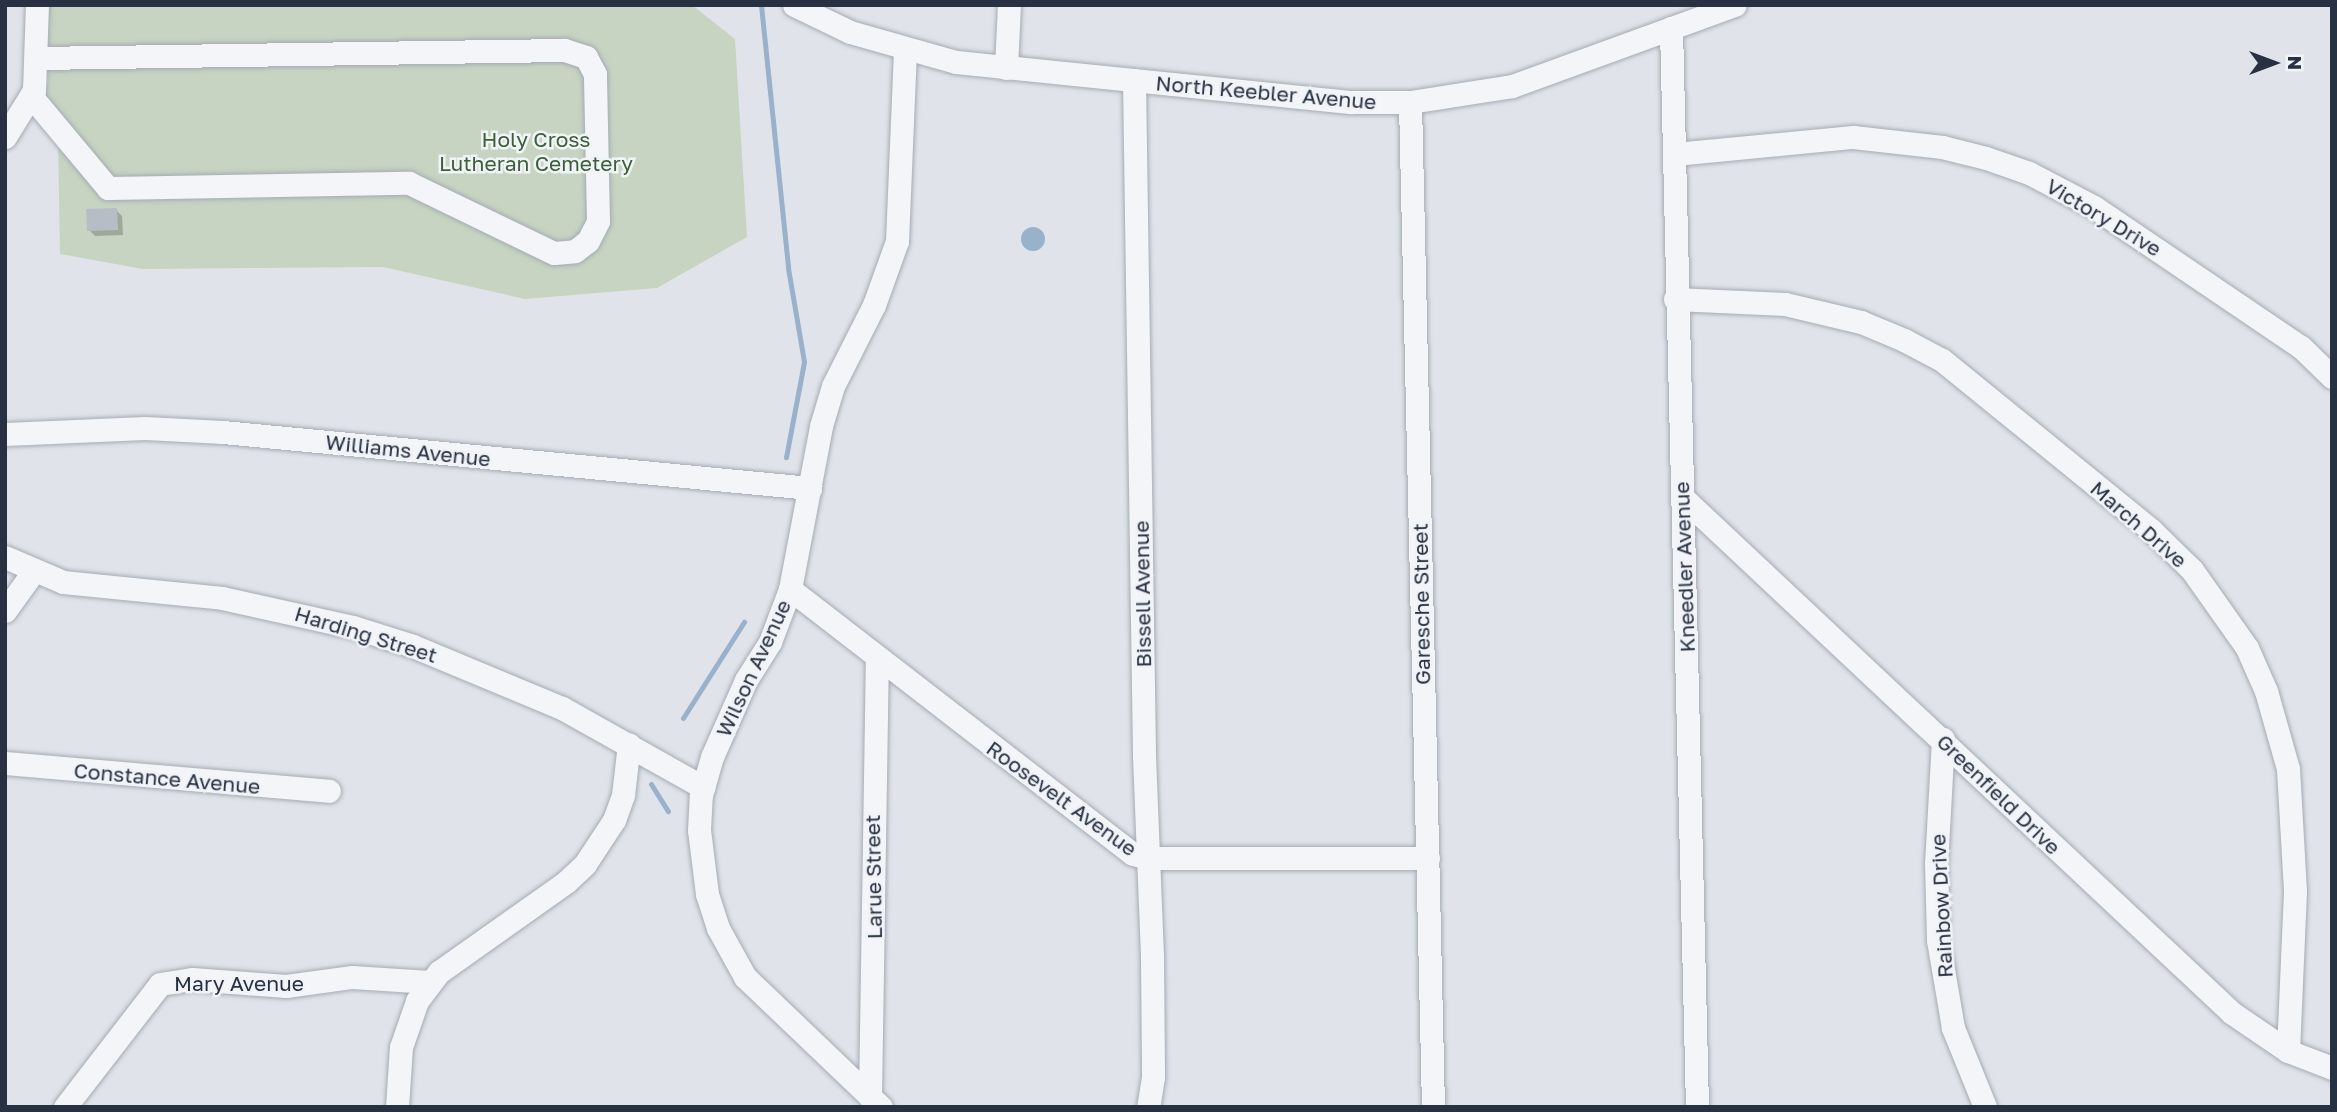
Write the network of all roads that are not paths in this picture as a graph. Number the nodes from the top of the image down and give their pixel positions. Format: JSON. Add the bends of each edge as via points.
{"nodes":[{"id":1,"x":37,"y":5,"type":"edge"},
{"id":2,"x":794,"y":5,"type":"edge"},
{"id":3,"x":1009,"y":5,"type":"edge"},
{"id":4,"x":1735,"y":5,"type":"edge"},
{"id":5,"x":1671,"y":28,"type":"junction"},
{"id":6,"x":905,"y":51,"type":"junction"},
{"id":7,"x":37,"y":58,"type":"junction"},
{"id":8,"x":1006,"y":68,"type":"junction"},
{"id":9,"x":1134,"y":80,"type":"junction"},
{"id":10,"x":31,"y":96,"type":"junction"},
{"id":11,"x":1410,"y":102,"type":"junction"},
{"id":12,"x":5,"y":137,"type":"edge"},
{"id":13,"x":1675,"y":154,"type":"junction"},
{"id":14,"x":1675,"y":299,"type":"junction"},
{"id":15,"x":2301,"y":347,"type":"junction"},
{"id":16,"x":2332,"y":347,"type":"edge"},
{"id":17,"x":2332,"y":377,"type":"edge"},
{"id":18,"x":5,"y":433,"type":"edge"},
{"id":19,"x":810,"y":488,"type":"junction"},
{"id":20,"x":1682,"y":497,"type":"junction"},
{"id":21,"x":5,"y":557,"type":"edge"},
{"id":22,"x":33,"y":572,"type":"junction"},
{"id":23,"x":789,"y":589,"type":"junction"},
{"id":24,"x":5,"y":611,"type":"edge"},
{"id":25,"x":877,"y":657,"type":"junction"},
{"id":26,"x":1942,"y":739,"type":"junction"},
{"id":27,"x":629,"y":744,"type":"junction"},
{"id":28,"x":5,"y":763,"type":"edge"},
{"id":29,"x":703,"y":786,"type":"junction"},
{"id":30,"x":329,"y":791,"type":"dead end"},
{"id":31,"x":1148,"y":858,"type":"junction"},
{"id":32,"x":1428,"y":858,"type":"junction"},
{"id":33,"x":430,"y":982,"type":"junction"},
{"id":34,"x":2288,"y":1051,"type":"junction"},
{"id":35,"x":2332,"y":1068,"type":"edge"},
{"id":36,"x":876,"y":1102,"type":"edge"},
{"id":37,"x":65,"y":1107,"type":"edge"},
{"id":38,"x":397,"y":1107,"type":"edge"},
{"id":39,"x":1148,"y":1107,"type":"edge"},
{"id":40,"x":1433,"y":1107,"type":"edge"},
{"id":41,"x":1697,"y":1107,"type":"edge"},
{"id":42,"x":1984,"y":1107,"type":"edge"}],
"edges":[{"from":1,"to":7,"type":"street"},
{"from":2,"to":6,"type":"street","name":"North Keebler Avenue","via":[[850,32]]},
{"from":3,"to":8,"type":"street"},
{"from":4,"to":5,"type":"street","name":"North Keebler Avenue"},
{"from":5,"to":11,"type":"street","name":"North Keebler Avenue","via":[[1512,86]]},
{"from":5,"to":13,"type":"street","name":"Kneedler Avenue"},
{"from":6,"to":8,"type":"street","name":"North Keebler Avenue"},
{"from":6,"to":19,"type":"street","name":"Wilson Avenue","via":[[897,241],[874,305],[833,386]]},
{"from":7,"to":10,"type":"street"},
{"from":7,"to":10,"type":"street","via":[[564,50],[586,57],[595,74],[598,221],[588,241],[575,251],[554,253],[409,183],[108,188]]},
{"from":8,"to":9,"type":"street","name":"North Keebler Avenue"},
{"from":9,"to":11,"type":"street","name":"North Keebler Avenue","via":[[1352,102]]},
{"from":9,"to":31,"type":"street","name":"Bissell Avenue"},
{"from":10,"to":12,"type":"street"},
{"from":11,"to":32,"type":"street","name":"Garesche Street"},
{"from":13,"to":14,"type":"street","name":"Kneedler Avenue"},
{"from":13,"to":15,"type":"street","name":"Victory Drive","via":[[1853,137],[1931,145],[1986,158],[2029,173],[2094,207]]},
{"from":14,"to":20,"type":"street","name":"Kneedler Avenue"},
{"from":14,"to":34,"type":"street","name":"March Drive","via":[[1785,304],[1861,322],[1942,360],[2151,530],[2192,570],[2246,648],[2266,691],[2288,769],[2295,891]]},
{"from":15,"to":16,"type":"street"},
{"from":15,"to":17,"type":"street","name":"Victory Drive"},
{"from":18,"to":19,"type":"street","name":"Williams Avenue","via":[[134,428],[223,432]]},
{"from":19,"to":23,"type":"street","name":"Wilson Avenue"},
{"from":20,"to":26,"type":"street","name":"Greenfield Drive"},
{"from":20,"to":41,"type":"street","name":"Kneedler Avenue"},
{"from":21,"to":22,"type":"street","name":"Harding Street"},
{"from":22,"to":24,"type":"street"},
{"from":22,"to":27,"type":"street","name":"Harding Street","via":[[92,587],[222,598],[356,628],[488,675]]},
{"from":23,"to":25,"type":"street","name":"Roosevelt Avenue"},
{"from":23,"to":29,"type":"street","name":"Wilson Avenue","via":[[770,642],[726,720]]},
{"from":25,"to":31,"type":"street","name":"Roosevelt Avenue","via":[[1113,839]]},
{"from":25,"to":36,"type":"street","name":"Larue Street"},
{"from":26,"to":34,"type":"street","name":"Greenfield Drive","via":[[2232,1013]]},
{"from":26,"to":42,"type":"street","name":"Rainbow Drive","via":[[1936,863],[1938,940],[1953,1028]]},
{"from":27,"to":29,"type":"street","name":"Harding Street"},
{"from":27,"to":33,"type":"street","via":[[623,795],[614,820],[585,864]]},
{"from":28,"to":30,"type":"street","name":"Constance Avenue"},
{"from":29,"to":36,"type":"street","name":"Wilson Avenue","via":[[700,859],[706,894],[730,953],[758,995]]},
{"from":31,"to":32,"type":"street","name":"Roosevelt Avenue"},
{"from":31,"to":39,"type":"street","name":"Bissell Avenue","via":[[1153,1077]]},
{"from":32,"to":40,"type":"street","name":"Garesche Street"},
{"from":33,"to":37,"type":"street","name":"Mary Avenue","via":[[352,978],[286,986],[192,979],[160,984]]},
{"from":33,"to":38,"type":"street","via":[[407,1024]]},
{"from":34,"to":35,"type":"street","name":"Greenfield Drive"}]}
